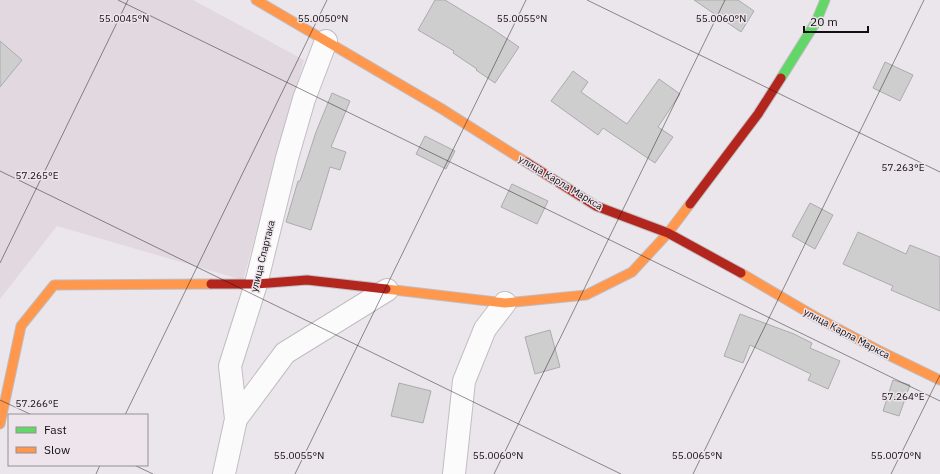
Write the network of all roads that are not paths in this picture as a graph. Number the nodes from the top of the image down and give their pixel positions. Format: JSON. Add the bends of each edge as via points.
{"nodes":[{"id":1,"x":256,"y":0,"type":"edge"},
{"id":2,"x":826,"y":0,"type":"edge"},
{"id":3,"x":326,"y":41,"type":"junction"},
{"id":4,"x":668,"y":233,"type":"junction"},
{"id":5,"x":256,"y":284,"type":"junction"},
{"id":6,"x":387,"y":290,"type":"junction"},
{"id":7,"x":505,"y":303,"type":"junction"},
{"id":8,"x":940,"y":380,"type":"edge"},
{"id":9,"x":236,"y":419,"type":"junction"},
{"id":10,"x":0,"y":424,"type":"edge"},
{"id":11,"x":224,"y":474,"type":"edge"},
{"id":12,"x":454,"y":474,"type":"edge"}],
"edges":[{"from":1,"to":3,"type":"street","name":"улица Карла Маркса"},
{"from":2,"to":4,"type":"street","via":[[816,22],[758,114]]},
{"from":3,"to":4,"type":"street","name":"улица Карла Маркса","via":[[596,206]]},
{"from":3,"to":5,"type":"street","name":"улица Спартака","via":[[304,99],[287,158]]},
{"from":4,"to":7,"type":"street","via":[[632,272],[586,295]]},
{"from":4,"to":8,"type":"street","name":"улица Карла Маркса","via":[[814,316]]},
{"from":5,"to":6,"type":"street","via":[[307,280]]},
{"from":5,"to":9,"type":"street","name":"улица Спартака","via":[[230,366]]},
{"from":5,"to":10,"type":"street","via":[[54,285],[21,326]]},
{"from":6,"to":7,"type":"street"},
{"from":6,"to":9,"type":"street","via":[[285,353]]},
{"from":7,"to":12,"type":"street","via":[[485,328],[464,381]]},
{"from":9,"to":11,"type":"street","name":"улица Спартака"}]}
